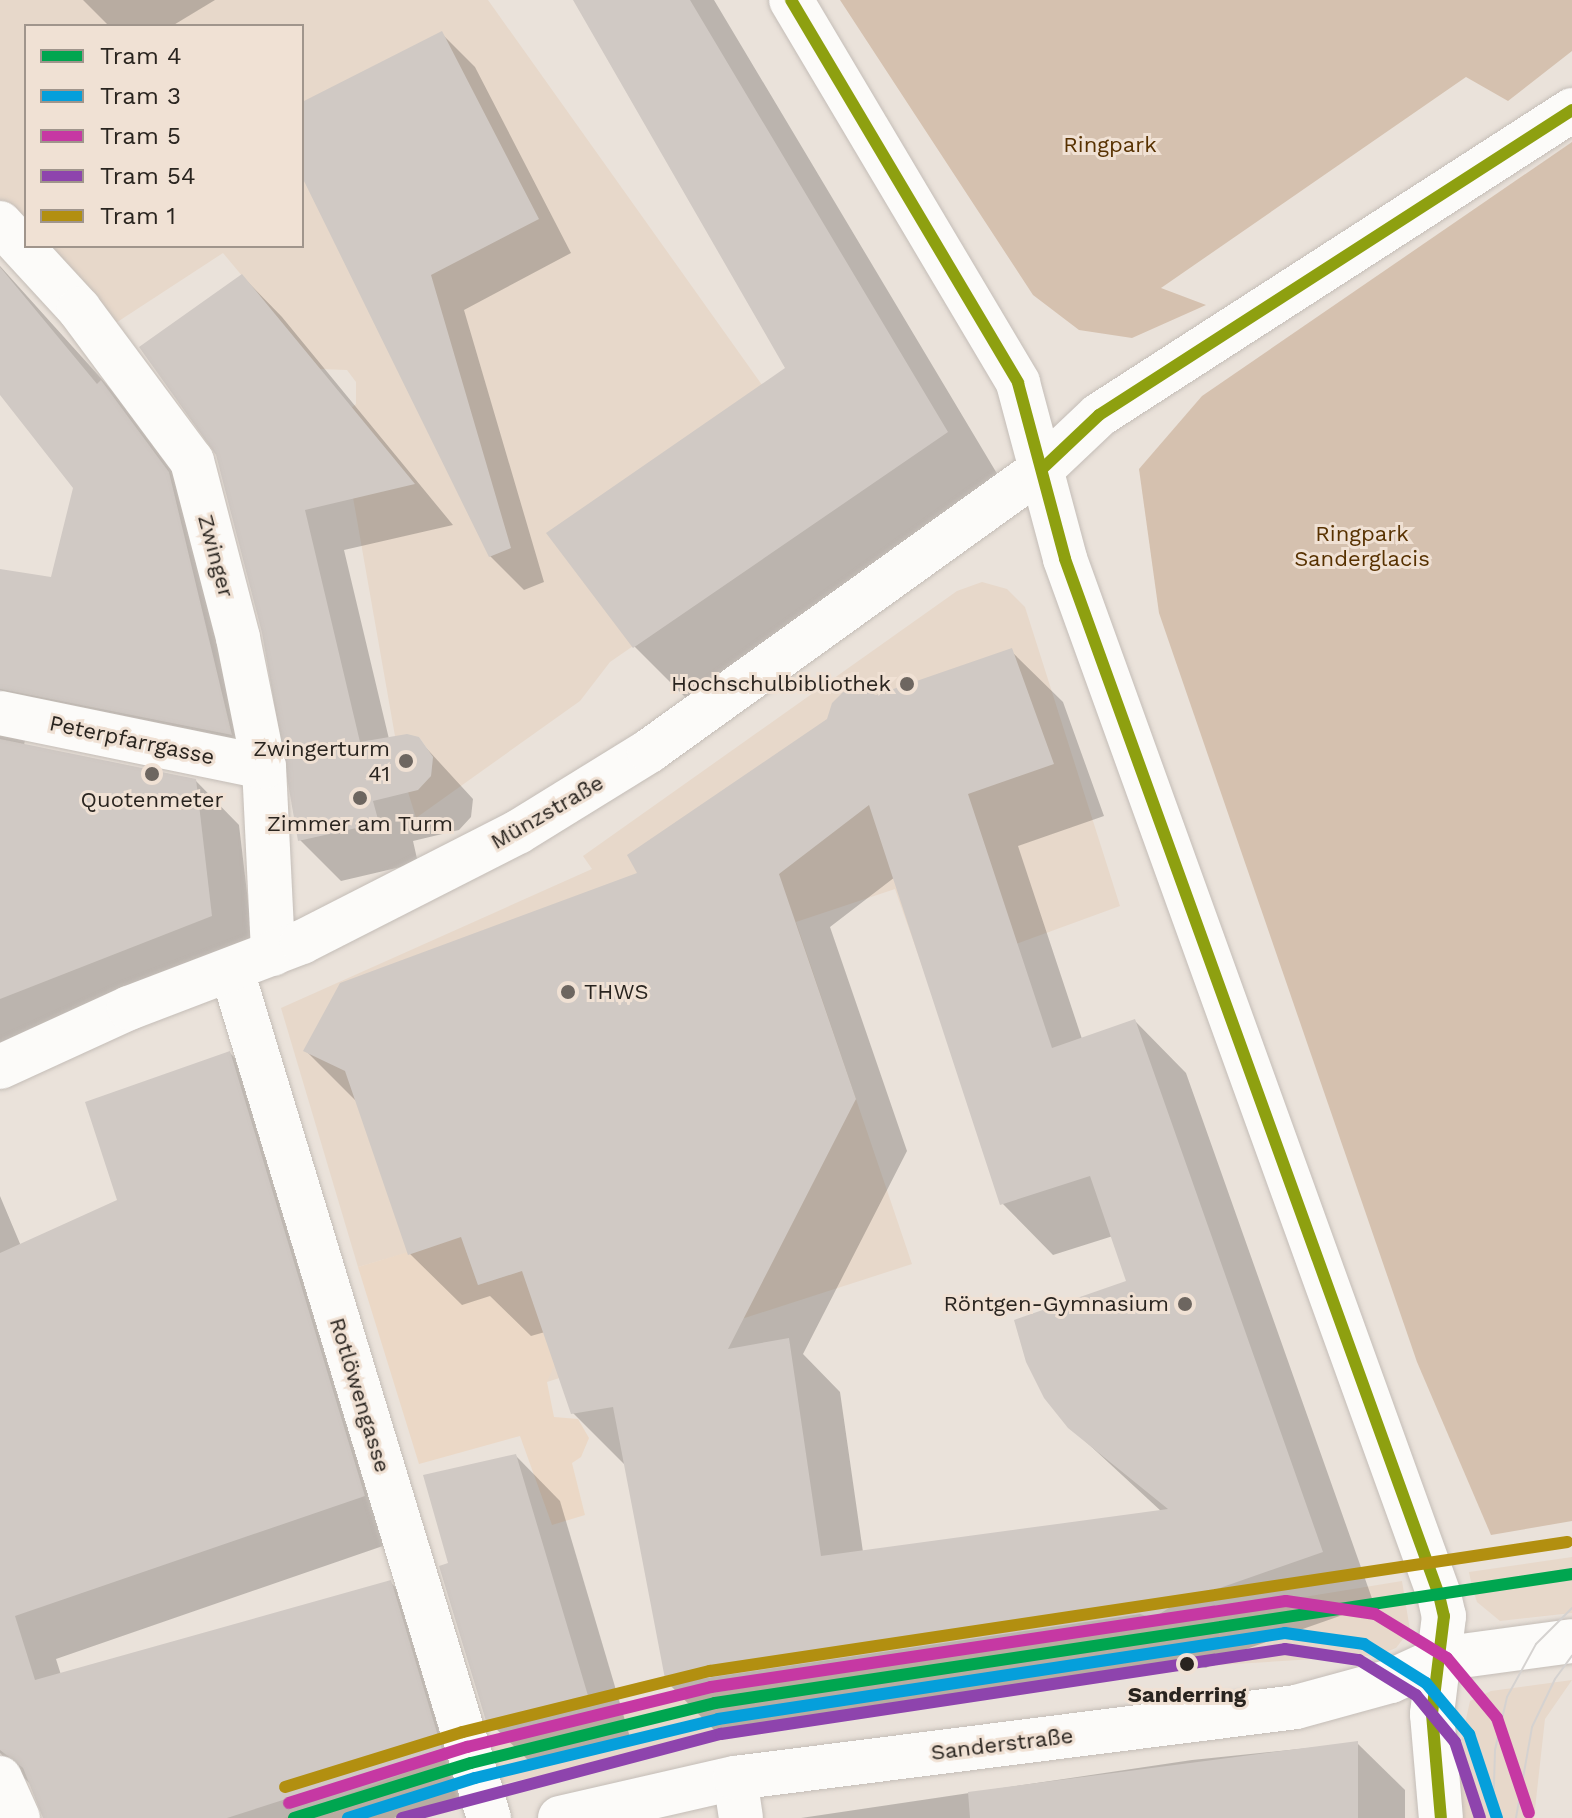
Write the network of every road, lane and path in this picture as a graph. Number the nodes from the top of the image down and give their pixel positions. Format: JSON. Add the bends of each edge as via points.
{"nodes":[{"id":1,"x":791,"y":0,"type":"edge"},
{"id":2,"x":1572,"y":110,"type":"edge"},
{"id":3,"x":0,"y":223,"type":"edge"},
{"id":4,"x":1043,"y":468,"type":"junction"},
{"id":5,"x":0,"y":713,"type":"edge"},
{"id":6,"x":264,"y":767,"type":"junction"},
{"id":7,"x":273,"y":954,"type":"junction"},
{"id":8,"x":232,"y":971,"type":"junction"},
{"id":9,"x":0,"y":1067,"type":"edge"},
{"id":10,"x":1572,"y":1641,"type":"edge"},
{"id":11,"x":1439,"y":1659,"type":"junction"},
{"id":12,"x":0,"y":1778,"type":"edge"},
{"id":13,"x":738,"y":1798,"type":"edge"},
{"id":14,"x":18,"y":1818,"type":"edge"},
{"id":15,"x":489,"y":1818,"type":"edge"},
{"id":16,"x":560,"y":1818,"type":"edge"},
{"id":17,"x":1441,"y":1818,"type":"edge"}],
"edges":[{"from":1,"to":4,"type":"street","via":[[1018,383]]},
{"from":2,"to":4,"type":"street","name":"Münzstraße","via":[[1099,415]]},
{"from":3,"to":6,"type":"street","name":"Zwinger","via":[[79,309],[192,461],[238,638]]},
{"from":4,"to":7,"type":"street","name":"Münzstraße","via":[[649,751],[518,832]]},
{"from":4,"to":11,"type":"street","via":[[1065,559],[1439,1595],[1444,1616]]},
{"from":5,"to":6,"type":"street","name":"Peterpfarrgasse"},
{"from":6,"to":7,"type":"street","name":"Zwinger"},
{"from":7,"to":8,"type":"street","name":"Münzstraße"},
{"from":8,"to":9,"type":"street","name":"Münzstraße","via":[[129,1008]]},
{"from":8,"to":15,"type":"street","name":"Rotlöwengasse"},
{"from":10,"to":11,"type":"street","name":"Sanderstraße"},
{"from":11,"to":13,"type":"street","name":"Sanderstraße","via":[[1391,1681],[1296,1707]]},
{"from":11,"to":17,"type":"street","via":[[1432,1714]]},
{"from":12,"to":14,"type":"street"},
{"from":13,"to":16,"type":"street","name":"Sanderstraße"}]}
